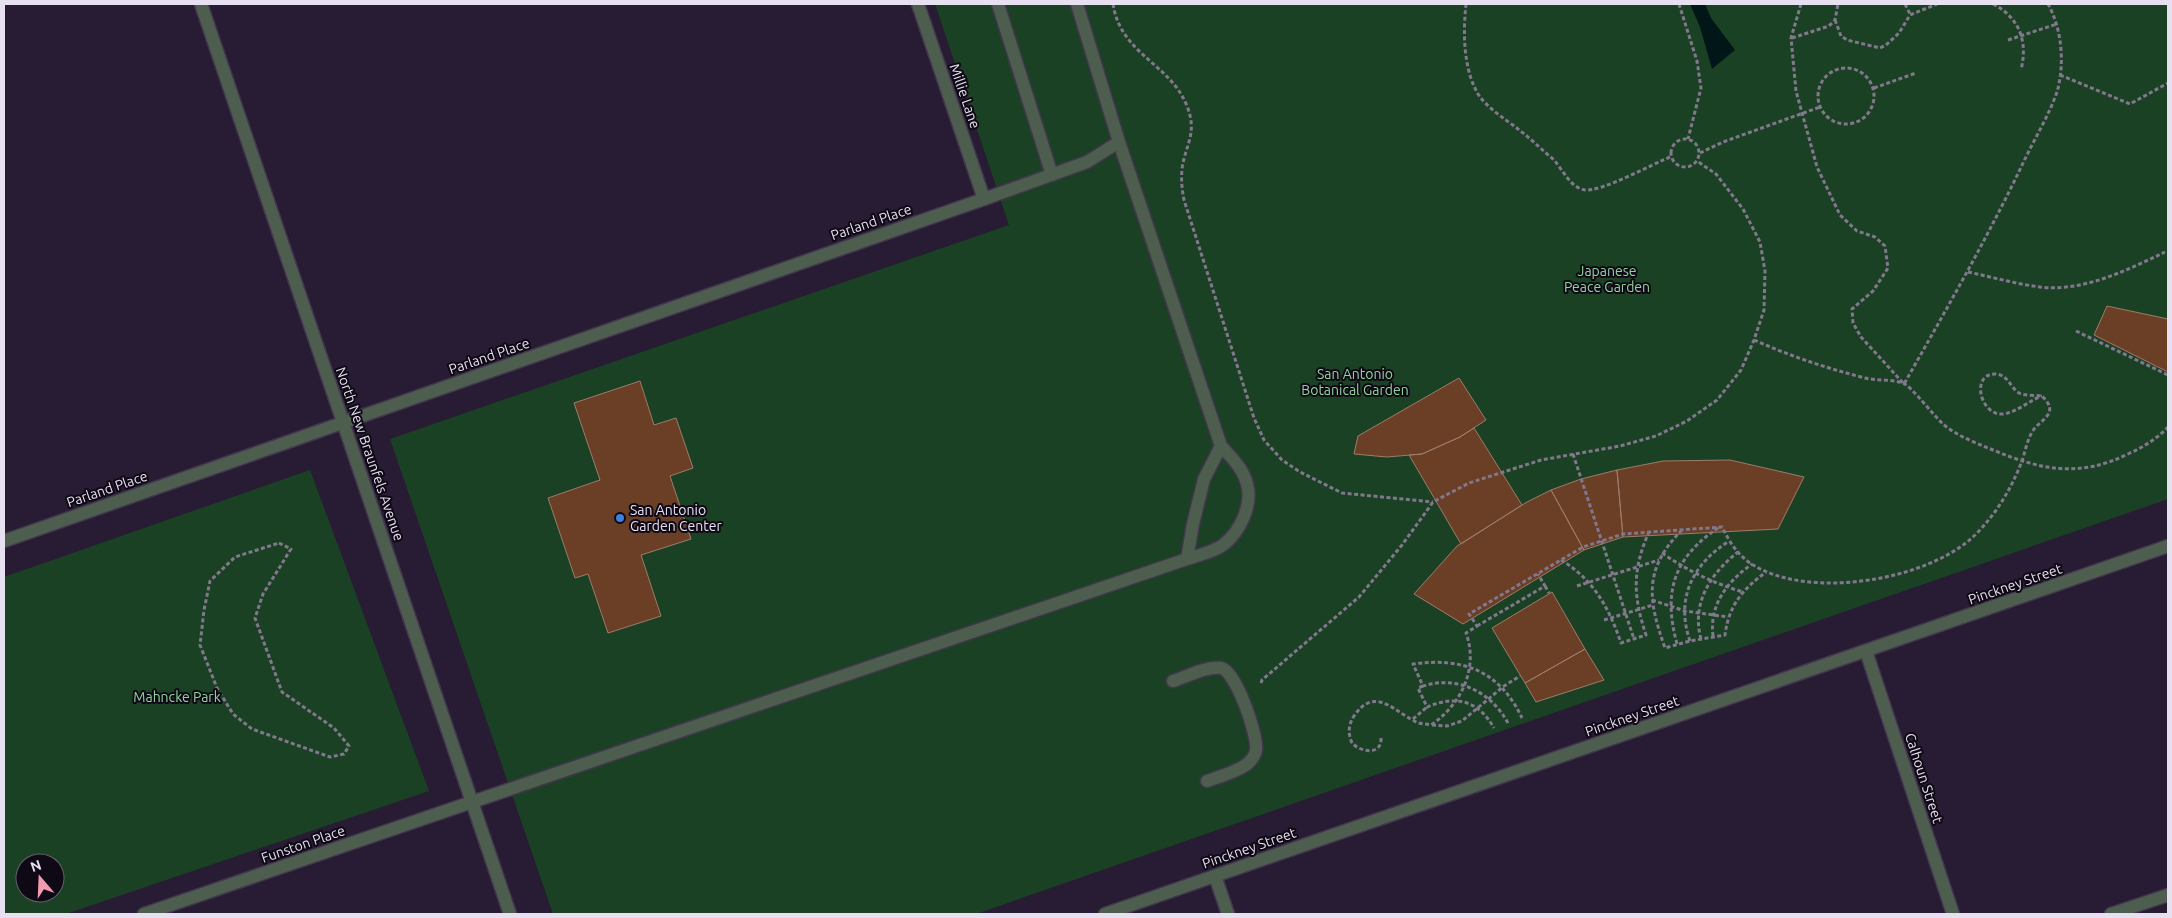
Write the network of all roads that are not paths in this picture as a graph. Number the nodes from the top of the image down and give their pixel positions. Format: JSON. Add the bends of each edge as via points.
{"nodes":[{"id":1,"x":201,"y":4,"type":"edge"},
{"id":2,"x":918,"y":4,"type":"edge"},
{"id":3,"x":998,"y":4,"type":"edge"},
{"id":4,"x":1077,"y":4,"type":"edge"},
{"id":5,"x":1119,"y":142,"type":"junction"},
{"id":6,"x":1052,"y":175,"type":"junction"},
{"id":7,"x":984,"y":199,"type":"junction"},
{"id":8,"x":344,"y":423,"type":"junction"},
{"id":9,"x":1220,"y":446,"type":"junction"},
{"id":10,"x":4,"y":541,"type":"edge"},
{"id":11,"x":2168,"y":546,"type":"edge"},
{"id":12,"x":1187,"y":559,"type":"junction"},
{"id":13,"x":1866,"y":651,"type":"junction"},
{"id":14,"x":1172,"y":681,"type":"dead end"},
{"id":15,"x":1207,"y":782,"type":"dead end"},
{"id":16,"x":472,"y":802,"type":"junction"},
{"id":17,"x":1215,"y":876,"type":"junction"},
{"id":18,"x":2168,"y":895,"type":"edge"},
{"id":19,"x":144,"y":914,"type":"edge"},
{"id":20,"x":510,"y":914,"type":"edge"},
{"id":21,"x":1105,"y":914,"type":"edge"},
{"id":22,"x":1228,"y":914,"type":"edge"},
{"id":23,"x":1954,"y":914,"type":"edge"},
{"id":24,"x":2111,"y":914,"type":"edge"}],
"edges":[{"from":1,"to":8,"type":"street","name":"North New Braunfels Avenue"},
{"from":2,"to":7,"type":"street","name":"Millie Lane"},
{"from":3,"to":6,"type":"street"},
{"from":4,"to":5,"type":"street"},
{"from":5,"to":6,"type":"street","name":"Parland Place","via":[[1087,162]]},
{"from":5,"to":9,"type":"street"},
{"from":6,"to":7,"type":"street","name":"Parland Place"},
{"from":7,"to":8,"type":"street","name":"Parland Place"},
{"from":8,"to":10,"type":"street","name":"Parland Place"},
{"from":8,"to":16,"type":"street","name":"North New Braunfels Avenue"},
{"from":9,"to":12,"type":"street","via":[[1204,479]]},
{"from":9,"to":12,"type":"street","name":"Funston Place","via":[[1237,463],[1248,484],[1247,510],[1236,532],[1222,546]]},
{"from":11,"to":13,"type":"street","name":"Pinckney Street"},
{"from":12,"to":16,"type":"street","name":"Funston Place"},
{"from":13,"to":17,"type":"street","name":"Pinckney Street"},
{"from":13,"to":23,"type":"street","name":"Calhoun Street"},
{"from":14,"to":15,"type":"street","via":[[1222,668],[1238,686],[1255,737],[1256,750],[1250,762]]},
{"from":16,"to":19,"type":"street","name":"Funston Place"},
{"from":16,"to":20,"type":"street","name":"North New Braunfels Avenue"},
{"from":17,"to":21,"type":"street","name":"Pinckney Street"},
{"from":17,"to":22,"type":"street"},
{"from":18,"to":24,"type":"street"}]}
